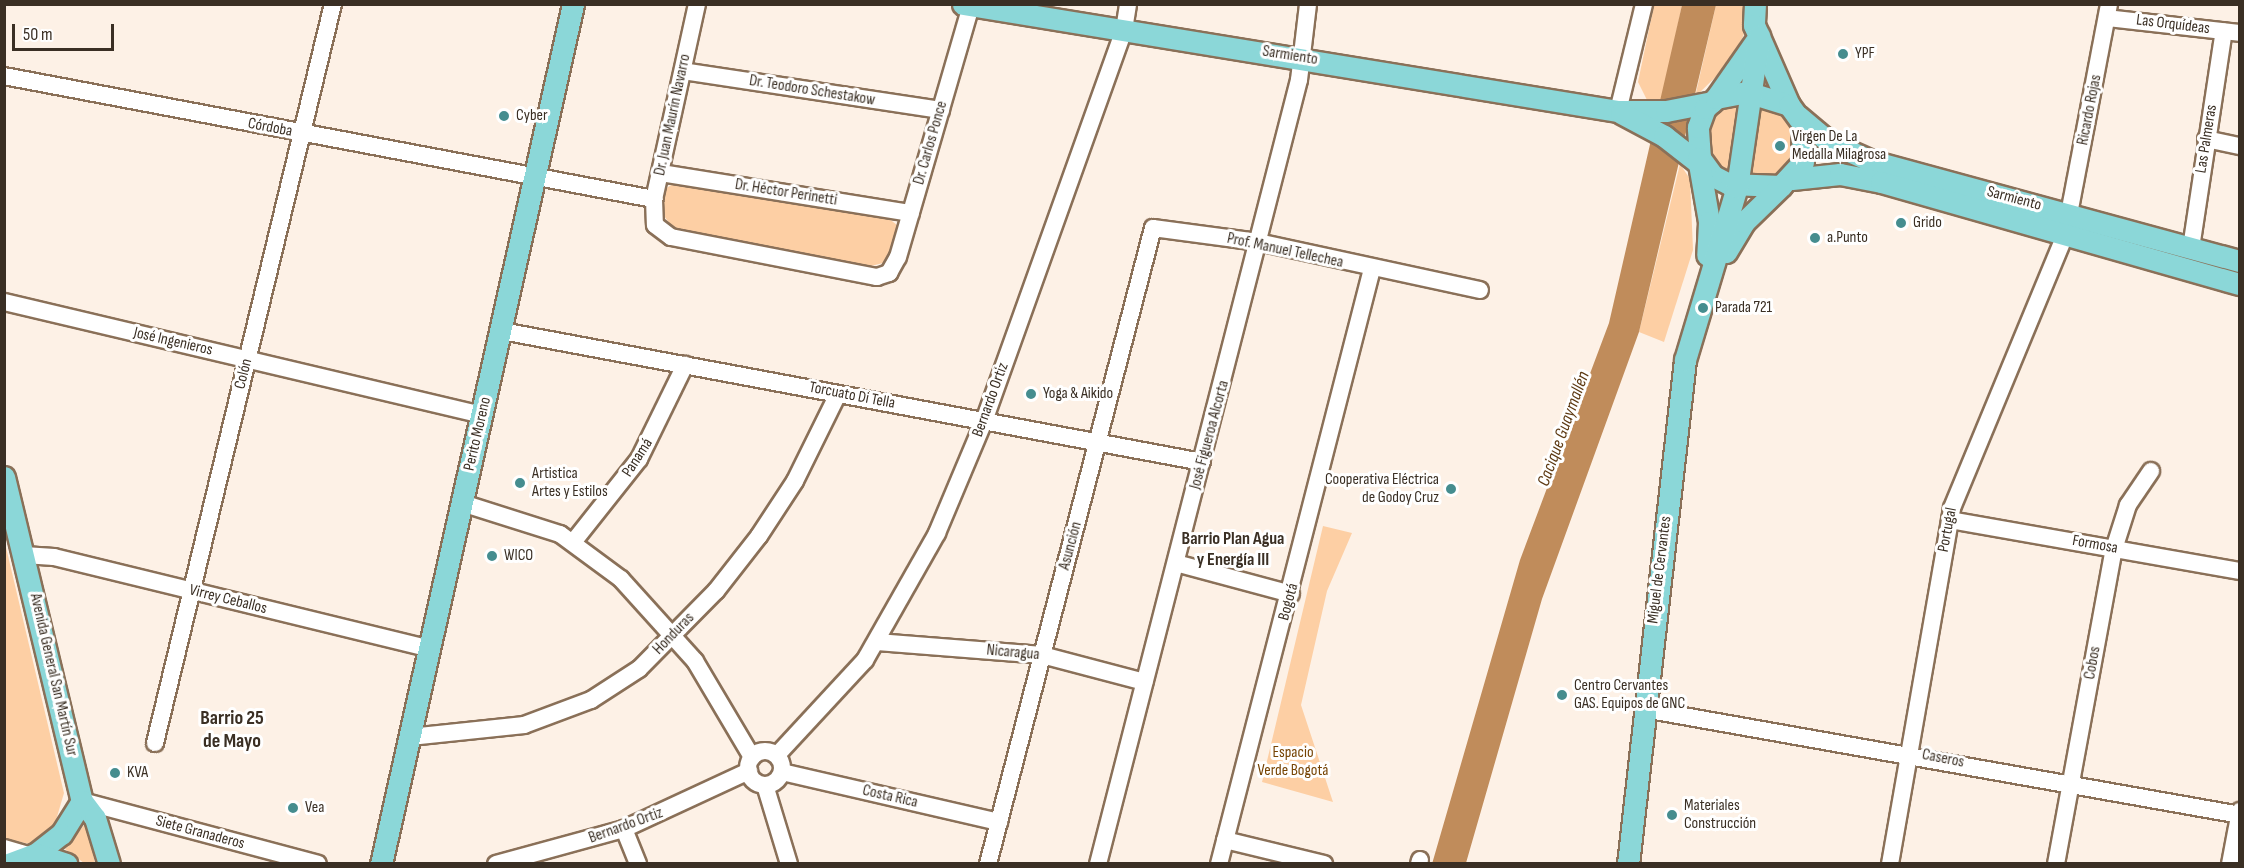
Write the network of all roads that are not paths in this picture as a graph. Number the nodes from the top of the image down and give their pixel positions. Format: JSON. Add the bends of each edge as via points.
{"nodes":[{"id":1,"x":333,"y":4,"type":"edge"},
{"id":2,"x":573,"y":4,"type":"edge"},
{"id":3,"x":697,"y":4,"type":"edge"},
{"id":4,"x":1128,"y":4,"type":"edge"},
{"id":5,"x":1308,"y":4,"type":"edge"},
{"id":6,"x":1644,"y":4,"type":"edge"},
{"id":7,"x":1755,"y":4,"type":"edge"},
{"id":8,"x":1766,"y":4,"type":"edge"},
{"id":9,"x":967,"y":5,"type":"edge"},
{"id":10,"x":2108,"y":11,"type":"edge"},
{"id":11,"x":1124,"y":30,"type":"junction"},
{"id":12,"x":2232,"y":32,"type":"edge"},
{"id":13,"x":1759,"y":36,"type":"junction"},
{"id":14,"x":1302,"y":58,"type":"junction"},
{"id":15,"x":683,"y":71,"type":"junction"},
{"id":16,"x":4,"y":75,"type":"edge"},
{"id":17,"x":1754,"y":92,"type":"junction"},
{"id":18,"x":1707,"y":102,"type":"junction"},
{"id":19,"x":941,"y":110,"type":"junction"},
{"id":20,"x":1618,"y":111,"type":"junction"},
{"id":21,"x":1794,"y":111,"type":"junction"},
{"id":22,"x":1657,"y":121,"type":"junction"},
{"id":23,"x":301,"y":135,"type":"junction"},
{"id":24,"x":2206,"y":139,"type":"junction"},
{"id":25,"x":2240,"y":146,"type":"edge"},
{"id":26,"x":1696,"y":160,"type":"junction"},
{"id":27,"x":661,"y":173,"type":"junction"},
{"id":28,"x":536,"y":181,"type":"junction"},
{"id":29,"x":1787,"y":183,"type":"junction"},
{"id":30,"x":1737,"y":187,"type":"junction"},
{"id":31,"x":654,"y":200,"type":"junction"},
{"id":32,"x":910,"y":213,"type":"junction"},
{"id":33,"x":2068,"y":225,"type":"junction"},
{"id":34,"x":1153,"y":228,"type":"joint"},
{"id":35,"x":1258,"y":242,"type":"junction"},
{"id":36,"x":2191,"y":248,"type":"junction"},
{"id":37,"x":2240,"y":261,"type":"edge"},
{"id":38,"x":1372,"y":269,"type":"junction"},
{"id":39,"x":885,"y":275,"type":"joint"},
{"id":40,"x":1707,"y":279,"type":"junction"},
{"id":41,"x":2240,"y":284,"type":"edge"},
{"id":42,"x":1480,"y":290,"type":"dead end"},
{"id":43,"x":4,"y":302,"type":"edge"},
{"id":44,"x":502,"y":331,"type":"junction"},
{"id":45,"x":247,"y":359,"type":"junction"},
{"id":46,"x":685,"y":365,"type":"junction"},
{"id":47,"x":838,"y":394,"type":"junction"},
{"id":48,"x":482,"y":415,"type":"junction"},
{"id":49,"x":984,"y":421,"type":"junction"},
{"id":50,"x":1098,"y":443,"type":"junction"},
{"id":51,"x":1202,"y":462,"type":"junction"},
{"id":52,"x":2151,"y":471,"type":"dead end"},
{"id":53,"x":4,"y":477,"type":"edge"},
{"id":54,"x":462,"y":503,"type":"junction"},
{"id":55,"x":1950,"y":520,"type":"junction"},
{"id":56,"x":574,"y":542,"type":"junction"},
{"id":57,"x":2114,"y":549,"type":"junction"},
{"id":58,"x":24,"y":555,"type":"junction"},
{"id":59,"x":1176,"y":563,"type":"junction"},
{"id":60,"x":2240,"y":572,"type":"edge"},
{"id":61,"x":191,"y":591,"type":"junction"},
{"id":62,"x":1291,"y":594,"type":"junction"},
{"id":63,"x":675,"y":636,"type":"junction"},
{"id":64,"x":877,"y":642,"type":"junction"},
{"id":65,"x":430,"y":649,"type":"junction"},
{"id":66,"x":1042,"y":655,"type":"junction"},
{"id":67,"x":1145,"y":682,"type":"junction"},
{"id":68,"x":1644,"y":709,"type":"junction"},
{"id":69,"x":410,"y":737,"type":"junction"},
{"id":70,"x":155,"y":743,"type":"dead end"},
{"id":71,"x":1910,"y":753,"type":"junction"},
{"id":72,"x":777,"y":755,"type":"junction"},
{"id":73,"x":750,"y":764,"type":"junction"},
{"id":74,"x":782,"y":772,"type":"junction"},
{"id":75,"x":2071,"y":783,"type":"junction"},
{"id":76,"x":765,"y":785,"type":"junction"},
{"id":77,"x":82,"y":801,"type":"junction"},
{"id":78,"x":2239,"y":814,"type":"edge"},
{"id":79,"x":999,"y":822,"type":"junction"},
{"id":80,"x":624,"y":829,"type":"junction"},
{"id":81,"x":1225,"y":840,"type":"junction"},
{"id":82,"x":4,"y":848,"type":"edge"},
{"id":83,"x":31,"y":855,"type":"junction"},
{"id":84,"x":109,"y":863,"type":"edge"},
{"id":85,"x":8,"y":864,"type":"edge"},
{"id":86,"x":66,"y":864,"type":"edge"},
{"id":87,"x":318,"y":864,"type":"edge"},
{"id":88,"x":381,"y":864,"type":"edge"},
{"id":89,"x":496,"y":864,"type":"edge"},
{"id":90,"x":638,"y":864,"type":"edge"},
{"id":91,"x":789,"y":864,"type":"edge"},
{"id":92,"x":988,"y":864,"type":"edge"},
{"id":93,"x":1098,"y":864,"type":"edge"},
{"id":94,"x":1219,"y":864,"type":"edge"},
{"id":95,"x":1324,"y":864,"type":"edge"},
{"id":96,"x":1628,"y":864,"type":"edge"},
{"id":97,"x":1890,"y":864,"type":"edge"},
{"id":98,"x":2056,"y":864,"type":"edge"},
{"id":99,"x":2230,"y":864,"type":"edge"}],
"edges":[{"from":1,"to":23,"type":"street","name":"Colón"},
{"from":2,"to":28,"type":"main road","name":"Perito Moreno"},
{"from":3,"to":15,"type":"street","name":"Dr. Juan Maurín Navarro"},
{"from":4,"to":11,"type":"street","name":"Bernardo Ortiz"},
{"from":5,"to":14,"type":"street","name":"José Figueroa Alcorta"},
{"from":6,"to":20,"type":"street"},
{"from":7,"to":13,"type":"main road","name":"Miguel de Cervantes"},
{"from":8,"to":13,"type":"main road","name":"Miguel de Cervantes"},
{"from":9,"to":11,"type":"main road","name":"Sarmiento"},
{"from":9,"to":19,"type":"street","name":"Dr. Carlos Ponce"},
{"from":10,"to":12,"type":"street","name":"Las Orquídeas"},
{"from":10,"to":33,"type":"street","name":"Ricardo Rojas"},
{"from":11,"to":14,"type":"main road","name":"Sarmiento"},
{"from":11,"to":49,"type":"street","name":"Bernardo Ortiz"},
{"from":12,"to":24,"type":"street","name":"Las Palmeras"},
{"from":13,"to":17,"type":"main road","name":"Miguel de Cervantes"},
{"from":13,"to":18,"type":"main road","name":"Miguel de Cervantes"},
{"from":13,"to":21,"type":"main road","name":"Miguel de Cervantes"},
{"from":14,"to":20,"type":"main road","name":"Sarmiento"},
{"from":14,"to":35,"type":"street","name":"José Figueroa Alcorta"},
{"from":15,"to":19,"type":"street","name":"Dr. Teodoro Schestakow"},
{"from":15,"to":27,"type":"street","name":"Dr. Juan Maurín Navarro"},
{"from":16,"to":23,"type":"street","name":"Córdoba"},
{"from":17,"to":18,"type":"main road","name":"Sarmiento"},
{"from":17,"to":21,"type":"main road"},
{"from":17,"to":30,"type":"main road","name":"Miguel de Cervantes"},
{"from":18,"to":22,"type":"main road","name":"Sarmiento"},
{"from":18,"to":26,"type":"main road","name":"Miguel de Cervantes","via":[[1699,121]]},
{"from":19,"to":32,"type":"street","name":"Dr. Carlos Ponce"},
{"from":20,"to":22,"type":"main road","name":"Sarmiento"},
{"from":21,"to":29,"type":"main road","name":"Miguel de Cervantes","via":[[1806,146]]},
{"from":21,"to":33,"type":"main road","name":"Sarmiento","via":[[1829,142],[1871,160]]},
{"from":22,"to":26,"type":"main road"},
{"from":23,"to":28,"type":"street","name":"Córdoba"},
{"from":23,"to":45,"type":"street","name":"Colón"},
{"from":24,"to":25,"type":"street"},
{"from":24,"to":36,"type":"street","name":"Las Palmeras"},
{"from":26,"to":30,"type":"main road"},
{"from":26,"to":40,"type":"main road","name":"Miguel de Cervantes","via":[[1709,222]]},
{"from":27,"to":31,"type":"street","name":"Dr. Juan Maurín Navarro"},
{"from":27,"to":32,"type":"street","name":"Dr. Héctor Perinetti"},
{"from":28,"to":31,"type":"street"},
{"from":28,"to":44,"type":"main road","name":"Perito Moreno"},
{"from":29,"to":30,"type":"main road","name":"Sarmiento"},
{"from":29,"to":33,"type":"main road","name":"Sarmiento","via":[[1850,175]]},
{"from":29,"to":40,"type":"main road","name":"Miguel de Cervantes","via":[[1744,222]]},
{"from":30,"to":40,"type":"main road","name":"Miguel de Cervantes"},
{"from":31,"to":39,"type":"street","name":"Dr. Juan Maurín Navarro","via":[[655,225],[671,237],[860,276]]},
{"from":32,"to":39,"type":"street","name":"Dr. Carlos Ponce","via":[[896,263]]},
{"from":33,"to":36,"type":"main road","name":"Sarmiento"},
{"from":33,"to":41,"type":"main road","name":"Sarmiento"},
{"from":33,"to":55,"type":"street","name":"Portugal"},
{"from":34,"to":35,"type":"street","name":"Prof. Manuel Tellechea"},
{"from":34,"to":50,"type":"street","name":"Asunción"},
{"from":35,"to":38,"type":"street","name":"Prof. Manuel Tellechea"},
{"from":35,"to":51,"type":"street","name":"José Figueroa Alcorta"},
{"from":36,"to":37,"type":"main road","name":"Sarmiento"},
{"from":38,"to":42,"type":"street","name":"Prof. Manuel Tellechea"},
{"from":38,"to":62,"type":"street","name":"Bogotá"},
{"from":40,"to":68,"type":"main road","name":"Miguel de Cervantes","via":[[1685,360]]},
{"from":43,"to":45,"type":"street","name":"José Ingenieros"},
{"from":44,"to":46,"type":"street","name":"Torcuato Di Tella"},
{"from":44,"to":48,"type":"main road","name":"Perito Moreno"},
{"from":45,"to":48,"type":"street","name":"José Ingenieros"},
{"from":45,"to":61,"type":"street","name":"Colón"},
{"from":46,"to":47,"type":"street","name":"Torcuato Di Tella"},
{"from":46,"to":56,"type":"street","name":"Panamá","via":[[639,459]]},
{"from":47,"to":49,"type":"street","name":"Torcuato Di Tella"},
{"from":47,"to":63,"type":"street","name":"Honduras","via":[[778,509]]},
{"from":48,"to":54,"type":"main road","name":"Perito Moreno"},
{"from":49,"to":50,"type":"street","name":"Torcuato Di Tella"},
{"from":49,"to":64,"type":"street","name":"Bernardo Ortiz","via":[[937,533]]},
{"from":50,"to":51,"type":"street","name":"Torcuato Di Tella"},
{"from":50,"to":66,"type":"street","name":"Asunción"},
{"from":51,"to":59,"type":"street","name":"José Figueroa Alcorta"},
{"from":52,"to":57,"type":"street","name":"Cobos","via":[[2128,505]]},
{"from":53,"to":58,"type":"main road","name":"Avenida General San Martín Sur"},
{"from":54,"to":56,"type":"street","via":[[530,521]]},
{"from":54,"to":65,"type":"main road","name":"Perito Moreno"},
{"from":55,"to":57,"type":"street","name":"Formosa"},
{"from":55,"to":71,"type":"street","name":"Portugal"},
{"from":56,"to":63,"type":"street","via":[[621,579]]},
{"from":57,"to":60,"type":"street","name":"Formosa"},
{"from":57,"to":75,"type":"street","name":"Cobos"},
{"from":58,"to":61,"type":"street","name":"Virrey Ceballos"},
{"from":58,"to":77,"type":"main road","name":"Avenida General San Martín Sur"},
{"from":59,"to":62,"type":"street"},
{"from":59,"to":67,"type":"street","name":"José Figueroa Alcorta"},
{"from":61,"to":65,"type":"street","name":"Virrey Ceballos"},
{"from":61,"to":70,"type":"street","name":"Colón"},
{"from":62,"to":81,"type":"street","name":"Bogotá"},
{"from":63,"to":69,"type":"street","name":"Honduras","via":[[626,680],[556,715],[495,731]]},
{"from":63,"to":73,"type":"street","via":[[715,687]]},
{"from":64,"to":66,"type":"street","name":"Nicaragua"},
{"from":64,"to":72,"type":"street","name":"Bernardo Ortiz","via":[[845,685]]},
{"from":65,"to":69,"type":"main road","name":"Perito Moreno"},
{"from":66,"to":67,"type":"street","name":"Nicaragua"},
{"from":66,"to":79,"type":"street","name":"Asunción"},
{"from":67,"to":93,"type":"street","name":"José Figueroa Alcorta"},
{"from":68,"to":71,"type":"street","name":"Caseros"},
{"from":68,"to":96,"type":"main road","name":"Miguel de Cervantes"},
{"from":69,"to":88,"type":"main road","name":"Perito Moreno"},
{"from":71,"to":75,"type":"street","name":"Caseros"},
{"from":71,"to":97,"type":"street","name":"Portugal"},
{"from":72,"to":73,"type":"street","name":"Bernardo Ortiz","via":[[767,751]]},
{"from":72,"to":74,"type":"street"},
{"from":73,"to":76,"type":"street"},
{"from":73,"to":80,"type":"street","name":"Bernardo Ortiz"},
{"from":74,"to":76,"type":"street"},
{"from":74,"to":79,"type":"street","name":"Costa Rica"},
{"from":75,"to":78,"type":"street","name":"Caseros"},
{"from":75,"to":98,"type":"street","name":"Cobos"},
{"from":76,"to":91,"type":"street"},
{"from":77,"to":83,"type":"main road","via":[[61,834]]},
{"from":77,"to":84,"type":"main road","name":"Avenida General San Martín Sur","via":[[95,818]]},
{"from":77,"to":87,"type":"street","name":"Siete Granaderos"},
{"from":78,"to":99,"type":"street"},
{"from":79,"to":92,"type":"street","name":"Asunción"},
{"from":80,"to":89,"type":"street","name":"Bernardo Ortiz"},
{"from":80,"to":90,"type":"street"},
{"from":81,"to":94,"type":"street","name":"Bogotá"},
{"from":81,"to":95,"type":"street"},
{"from":82,"to":83,"type":"street"},
{"from":83,"to":85,"type":"main road"},
{"from":83,"to":86,"type":"main road"}]}
